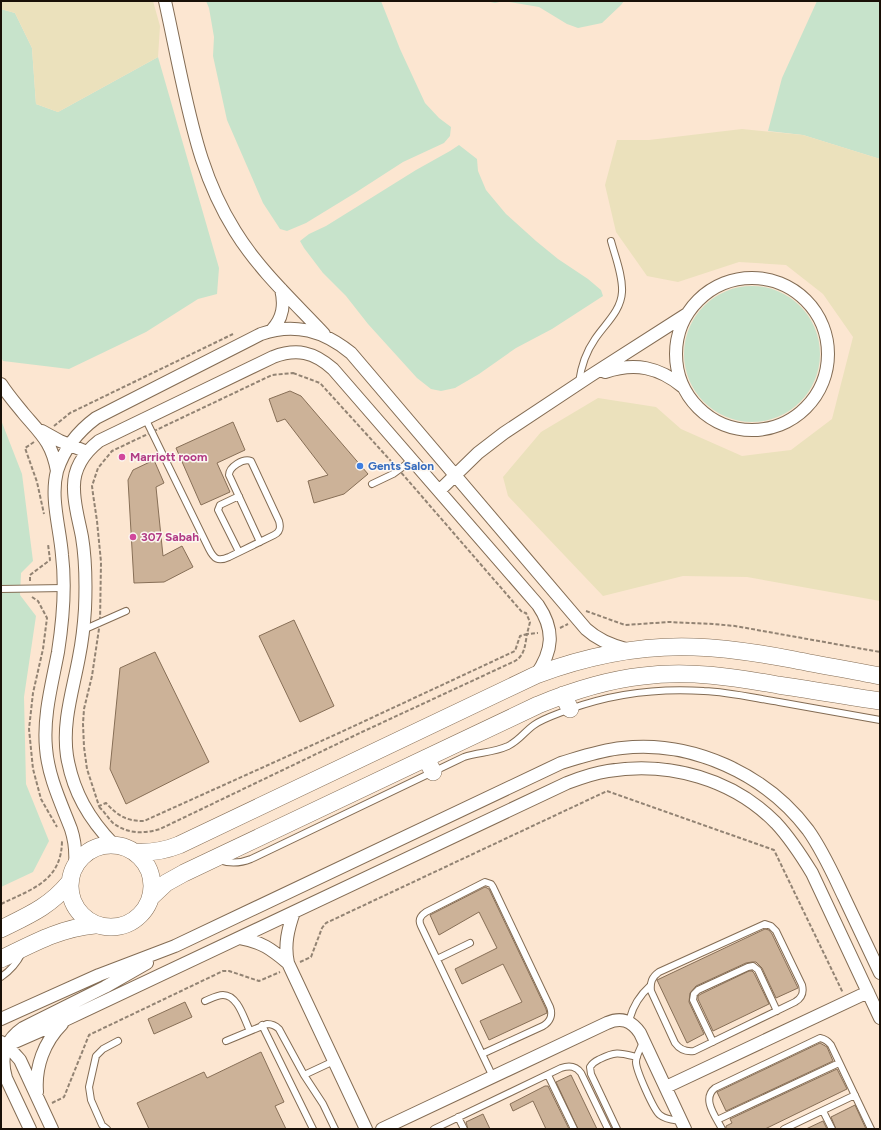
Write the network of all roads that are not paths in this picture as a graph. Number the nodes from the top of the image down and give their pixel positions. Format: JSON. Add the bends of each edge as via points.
{"nodes":[{"id":1,"x":165,"y":1,"type":"edge"},
{"id":2,"x":611,"y":241,"type":"dead end"},
{"id":3,"x":281,"y":289,"type":"junction"},
{"id":4,"x":687,"y":314,"type":"junction"},
{"id":5,"x":272,"y":330,"type":"junction"},
{"id":6,"x":326,"y":336,"type":"junction"},
{"id":7,"x":590,"y":376,"type":"junction"},
{"id":8,"x":1,"y":384,"type":"edge"},
{"id":9,"x":579,"y":384,"type":"junction"},
{"id":10,"x":683,"y":387,"type":"junction"},
{"id":11,"x":146,"y":418,"type":"junction"},
{"id":12,"x":45,"y":435,"type":"junction"},
{"id":13,"x":69,"y":445,"type":"junction"},
{"id":14,"x":87,"y":452,"type":"junction"},
{"id":15,"x":412,"y":460,"type":"junction"},
{"id":16,"x":57,"y":472,"type":"junction"},
{"id":17,"x":454,"y":475,"type":"junction"},
{"id":18,"x":372,"y":484,"type":"dead end"},
{"id":19,"x":439,"y":491,"type":"junction"},
{"id":20,"x":238,"y":496,"type":"junction"},
{"id":21,"x":260,"y":542,"type":"junction"},
{"id":22,"x":239,"y":552,"type":"junction"},
{"id":23,"x":1,"y":588,"type":"edge"},
{"id":24,"x":64,"y":588,"type":"junction"},
{"id":25,"x":126,"y":610,"type":"dead end"},
{"id":26,"x":83,"y":630,"type":"junction"},
{"id":27,"x":631,"y":650,"type":"junction"},
{"id":28,"x":536,"y":675,"type":"junction"},
{"id":29,"x":880,"y":676,"type":"edge"},
{"id":30,"x":567,"y":702,"type":"junction"},
{"id":31,"x":880,"y":702,"type":"edge"},
{"id":32,"x":880,"y":720,"type":"edge"},
{"id":33,"x":430,"y":765,"type":"junction"},
{"id":34,"x":114,"y":845,"type":"junction"},
{"id":35,"x":134,"y":852,"type":"junction"},
{"id":36,"x":75,"y":866,"type":"junction"},
{"id":37,"x":69,"y":883,"type":"junction"},
{"id":38,"x":150,"y":898,"type":"junction"},
{"id":39,"x":294,"y":912,"type":"junction"},
{"id":40,"x":95,"y":925,"type":"junction"},
{"id":41,"x":1,"y":929,"type":"edge"},
{"id":42,"x":240,"y":938,"type":"junction"},
{"id":43,"x":470,"y":943,"type":"dead end"},
{"id":44,"x":175,"y":946,"type":"junction"},
{"id":45,"x":24,"y":948,"type":"junction"},
{"id":46,"x":1,"y":959,"type":"edge"},
{"id":47,"x":436,"y":959,"type":"junction"},
{"id":48,"x":289,"y":965,"type":"junction"},
{"id":49,"x":880,"y":973,"type":"edge"},
{"id":50,"x":1,"y":977,"type":"edge"},
{"id":51,"x":650,"y":986,"type":"junction"},
{"id":52,"x":868,"y":992,"type":"junction"},
{"id":53,"x":205,"y":1001,"type":"dead end"},
{"id":54,"x":777,"y":1011,"type":"junction"},
{"id":55,"x":1,"y":1018,"type":"edge"},
{"id":56,"x":880,"y":1018,"type":"edge"},
{"id":57,"x":65,"y":1020,"type":"junction"},
{"id":58,"x":629,"y":1022,"type":"junction"},
{"id":59,"x":262,"y":1025,"type":"junction"},
{"id":60,"x":250,"y":1031,"type":"junction"},
{"id":61,"x":644,"y":1040,"type":"junction"},
{"id":62,"x":118,"y":1041,"type":"dead end"},
{"id":63,"x":226,"y":1041,"type":"dead end"},
{"id":64,"x":713,"y":1042,"type":"junction"},
{"id":65,"x":3,"y":1045,"type":"edge"},
{"id":66,"x":482,"y":1054,"type":"junction"},
{"id":67,"x":637,"y":1057,"type":"junction"},
{"id":68,"x":334,"y":1061,"type":"junction"},
{"id":69,"x":839,"y":1063,"type":"junction"},
{"id":70,"x":304,"y":1075,"type":"junction"},
{"id":71,"x":548,"y":1075,"type":"junction"},
{"id":72,"x":493,"y":1077,"type":"junction"},
{"id":73,"x":666,"y":1087,"type":"junction"},
{"id":74,"x":1,"y":1092,"type":"edge"},
{"id":75,"x":855,"y":1096,"type":"junction"},
{"id":76,"x":40,"y":1104,"type":"junction"},
{"id":77,"x":19,"y":1106,"type":"junction"},
{"id":78,"x":823,"y":1111,"type":"junction"},
{"id":79,"x":458,"y":1117,"type":"junction"},
{"id":80,"x":718,"y":1120,"type":"junction"},
{"id":81,"x":683,"y":1125,"type":"edge"},
{"id":82,"x":796,"y":1126,"type":"edge"},
{"id":83,"x":103,"y":1128,"type":"edge"},
{"id":84,"x":30,"y":1129,"type":"edge"},
{"id":85,"x":52,"y":1129,"type":"edge"},
{"id":86,"x":313,"y":1129,"type":"edge"},
{"id":87,"x":335,"y":1129,"type":"edge"},
{"id":88,"x":366,"y":1129,"type":"edge"},
{"id":89,"x":382,"y":1129,"type":"edge"},
{"id":90,"x":434,"y":1129,"type":"edge"},
{"id":91,"x":464,"y":1129,"type":"edge"},
{"id":92,"x":574,"y":1129,"type":"edge"},
{"id":93,"x":608,"y":1129,"type":"edge"},
{"id":94,"x":617,"y":1129,"type":"edge"},
{"id":95,"x":722,"y":1129,"type":"edge"},
{"id":96,"x":784,"y":1129,"type":"edge"},
{"id":97,"x":832,"y":1129,"type":"edge"},
{"id":98,"x":871,"y":1129,"type":"edge"}],
"edges":[{"from":1,"to":3,"type":"street","via":[[194,136],[212,189],[246,247],[264,272]]},
{"from":2,"to":9,"type":"lane","via":[[622,285],[620,300],[590,347]]},
{"from":3,"to":5,"type":"street","via":[[282,313]]},
{"from":3,"to":6,"type":"street"},
{"from":4,"to":7,"type":"street"},
{"from":4,"to":10,"type":"street","via":[[677,342],[676,357]]},
{"from":4,"to":10,"type":"street","via":[[698,300],[712,289],[728,282],[762,278],[779,283],[795,291],[808,302],[825,333],[828,356],[822,384],[813,400],[787,422],[770,428],[753,431],[719,424],[692,402]]},
{"from":5,"to":6,"type":"street","via":[[303,329]]},
{"from":5,"to":13,"type":"street","via":[[96,418],[85,426]]},
{"from":6,"to":17,"type":"street","via":[[351,353]]},
{"from":7,"to":9,"type":"street"},
{"from":7,"to":10,"type":"street","via":[[615,368],[639,367],[663,373]]},
{"from":8,"to":12,"type":"street","via":[[13,401]]},
{"from":9,"to":17,"type":"street","via":[[491,443]]},
{"from":11,"to":14,"type":"street","via":[[100,441]]},
{"from":11,"to":15,"type":"street","via":[[273,357],[284,353],[305,353],[325,361]]},
{"from":11,"to":22,"type":"lane","via":[[212,555],[223,560]]},
{"from":12,"to":13,"type":"street"},
{"from":12,"to":16,"type":"street"},
{"from":13,"to":14,"type":"street"},
{"from":13,"to":16,"type":"street"},
{"from":14,"to":26,"type":"street","via":[[78,468],[74,488],[85,566]]},
{"from":15,"to":18,"type":"lane"},
{"from":15,"to":19,"type":"street"},
{"from":16,"to":24,"type":"street","via":[[55,498],[63,557]]},
{"from":17,"to":19,"type":"street"},
{"from":17,"to":27,"type":"street","via":[[586,629],[597,639]]},
{"from":19,"to":28,"type":"street","via":[[543,612],[550,631],[550,643],[546,658]]},
{"from":20,"to":21,"type":"lane"},
{"from":20,"to":21,"type":"lane","via":[[229,472],[231,468],[248,460],[252,463],[281,525],[278,533]]},
{"from":20,"to":22,"type":"lane","via":[[220,506],[218,510]]},
{"from":21,"to":22,"type":"lane"},
{"from":23,"to":24,"type":"lane"},
{"from":24,"to":36,"type":"street","via":[[61,631],[46,713],[45,738],[51,775],[74,838]]},
{"from":25,"to":26,"type":"lane"},
{"from":26,"to":34,"type":"street","via":[[67,718],[67,753],[72,777],[87,812]]},
{"from":27,"to":28,"type":"street","via":[[605,654]]},
{"from":27,"to":29,"type":"street","via":[[693,646],[725,648]]},
{"from":28,"to":35,"type":"street","via":[[168,849],[157,852]]},
{"from":30,"to":31,"type":"street","via":[[590,686],[637,676],[671,674],[726,676]]},
{"from":30,"to":32,"type":"lane","via":[[596,701],[650,692],[704,691],[731,693]]},
{"from":30,"to":33,"type":"street","via":[[538,705]]},
{"from":30,"to":33,"type":"lane","via":[[518,740],[501,749]]},
{"from":33,"to":38,"type":"street","via":[[214,858],[175,877]]},
{"from":34,"to":35,"type":"street"},
{"from":34,"to":36,"type":"street","via":[[102,845],[91,849]]},
{"from":35,"to":38,"type":"street","via":[[141,857],[150,872]]},
{"from":36,"to":37,"type":"street"},
{"from":37,"to":40,"type":"street","via":[[73,903],[78,912]]},
{"from":37,"to":41,"type":"street","via":[[41,909]]},
{"from":38,"to":40,"type":"street","via":[[141,915],[124,926],[104,928]]},
{"from":39,"to":42,"type":"street"},
{"from":39,"to":48,"type":"street","via":[[286,943]]},
{"from":39,"to":52,"type":"street","via":[[567,783],[586,776],[626,768],[667,769],[688,773],[726,787],[744,797],[776,823],[812,873]]},
{"from":40,"to":45,"type":"street","via":[[63,930]]},
{"from":42,"to":48,"type":"street","via":[[271,949]]},
{"from":42,"to":57,"type":"street"},
{"from":43,"to":47,"type":"lane"},
{"from":44,"to":49,"type":"street","via":[[561,763],[602,751],[643,747],[664,748],[706,757],[744,774],[779,799],[808,830],[820,848]]},
{"from":44,"to":55,"type":"street","via":[[91,978]]},
{"from":44,"to":65,"type":"street","via":[[23,1028]]},
{"from":45,"to":46,"type":"street"},
{"from":45,"to":50,"type":"lane","via":[[11,970]]},
{"from":47,"to":66,"type":"lane"},
{"from":47,"to":66,"type":"lane","via":[[420,923],[421,916],[482,883],[491,884],[550,1007],[551,1015],[549,1022],[543,1026]]},
{"from":48,"to":68,"type":"street"},
{"from":51,"to":54,"type":"lane","via":[[652,978],[659,972],[768,924],[776,931],[803,989],[799,1000]]},
{"from":51,"to":58,"type":"lane","via":[[639,997]]},
{"from":51,"to":64,"type":"lane","via":[[681,1049],[690,1052]]},
{"from":52,"to":56,"type":"street"},
{"from":52,"to":73,"type":"street"},
{"from":53,"to":60,"type":"lane","via":[[218,996],[230,996],[238,1005]]},
{"from":54,"to":64,"type":"lane"},
{"from":54,"to":64,"type":"lane","via":[[758,970],[753,966],[698,990],[693,1000]]},
{"from":57,"to":65,"type":"street"},
{"from":57,"to":76,"type":"street","via":[[42,1054],[37,1077]]},
{"from":58,"to":61,"type":"street","via":[[636,1026]]},
{"from":58,"to":72,"type":"street","via":[[614,1020]]},
{"from":59,"to":60,"type":"lane"},
{"from":59,"to":70,"type":"lane","via":[[272,1024],[279,1029]]},
{"from":59,"to":86,"type":"lane"},
{"from":60,"to":63,"type":"lane"},
{"from":61,"to":67,"type":"lane"},
{"from":61,"to":73,"type":"street"},
{"from":62,"to":83,"type":"lane","via":[[96,1056],[88,1087]]},
{"from":65,"to":76,"type":"street","via":[[14,1052],[20,1060]]},
{"from":65,"to":77,"type":"street","via":[[3,1070]]},
{"from":66,"to":72,"type":"lane"},
{"from":67,"to":81,"type":"lane","via":[[638,1072],[658,1113]]},
{"from":67,"to":94,"type":"lane","via":[[622,1053],[613,1054],[590,1067],[590,1074]]},
{"from":68,"to":70,"type":"lane"},
{"from":68,"to":88,"type":"street"},
{"from":69,"to":75,"type":"lane"},
{"from":69,"to":80,"type":"lane"},
{"from":69,"to":80,"type":"lane","via":[[828,1041],[820,1038],[715,1088],[710,1093],[709,1101]]},
{"from":70,"to":87,"type":"lane","via":[[323,1104]]},
{"from":71,"to":79,"type":"lane"},
{"from":71,"to":92,"type":"lane"},
{"from":71,"to":93,"type":"lane","via":[[566,1067],[578,1070]]},
{"from":72,"to":89,"type":"street"},
{"from":73,"to":81,"type":"street"},
{"from":74,"to":77,"type":"street"},
{"from":75,"to":78,"type":"lane"},
{"from":75,"to":98,"type":"lane"},
{"from":76,"to":85,"type":"street"},
{"from":77,"to":84,"type":"street"},
{"from":78,"to":82,"type":"lane"},
{"from":78,"to":97,"type":"lane"},
{"from":79,"to":90,"type":"lane"},
{"from":79,"to":91,"type":"lane"},
{"from":80,"to":95,"type":"lane"},
{"from":82,"to":96,"type":"lane"}]}
